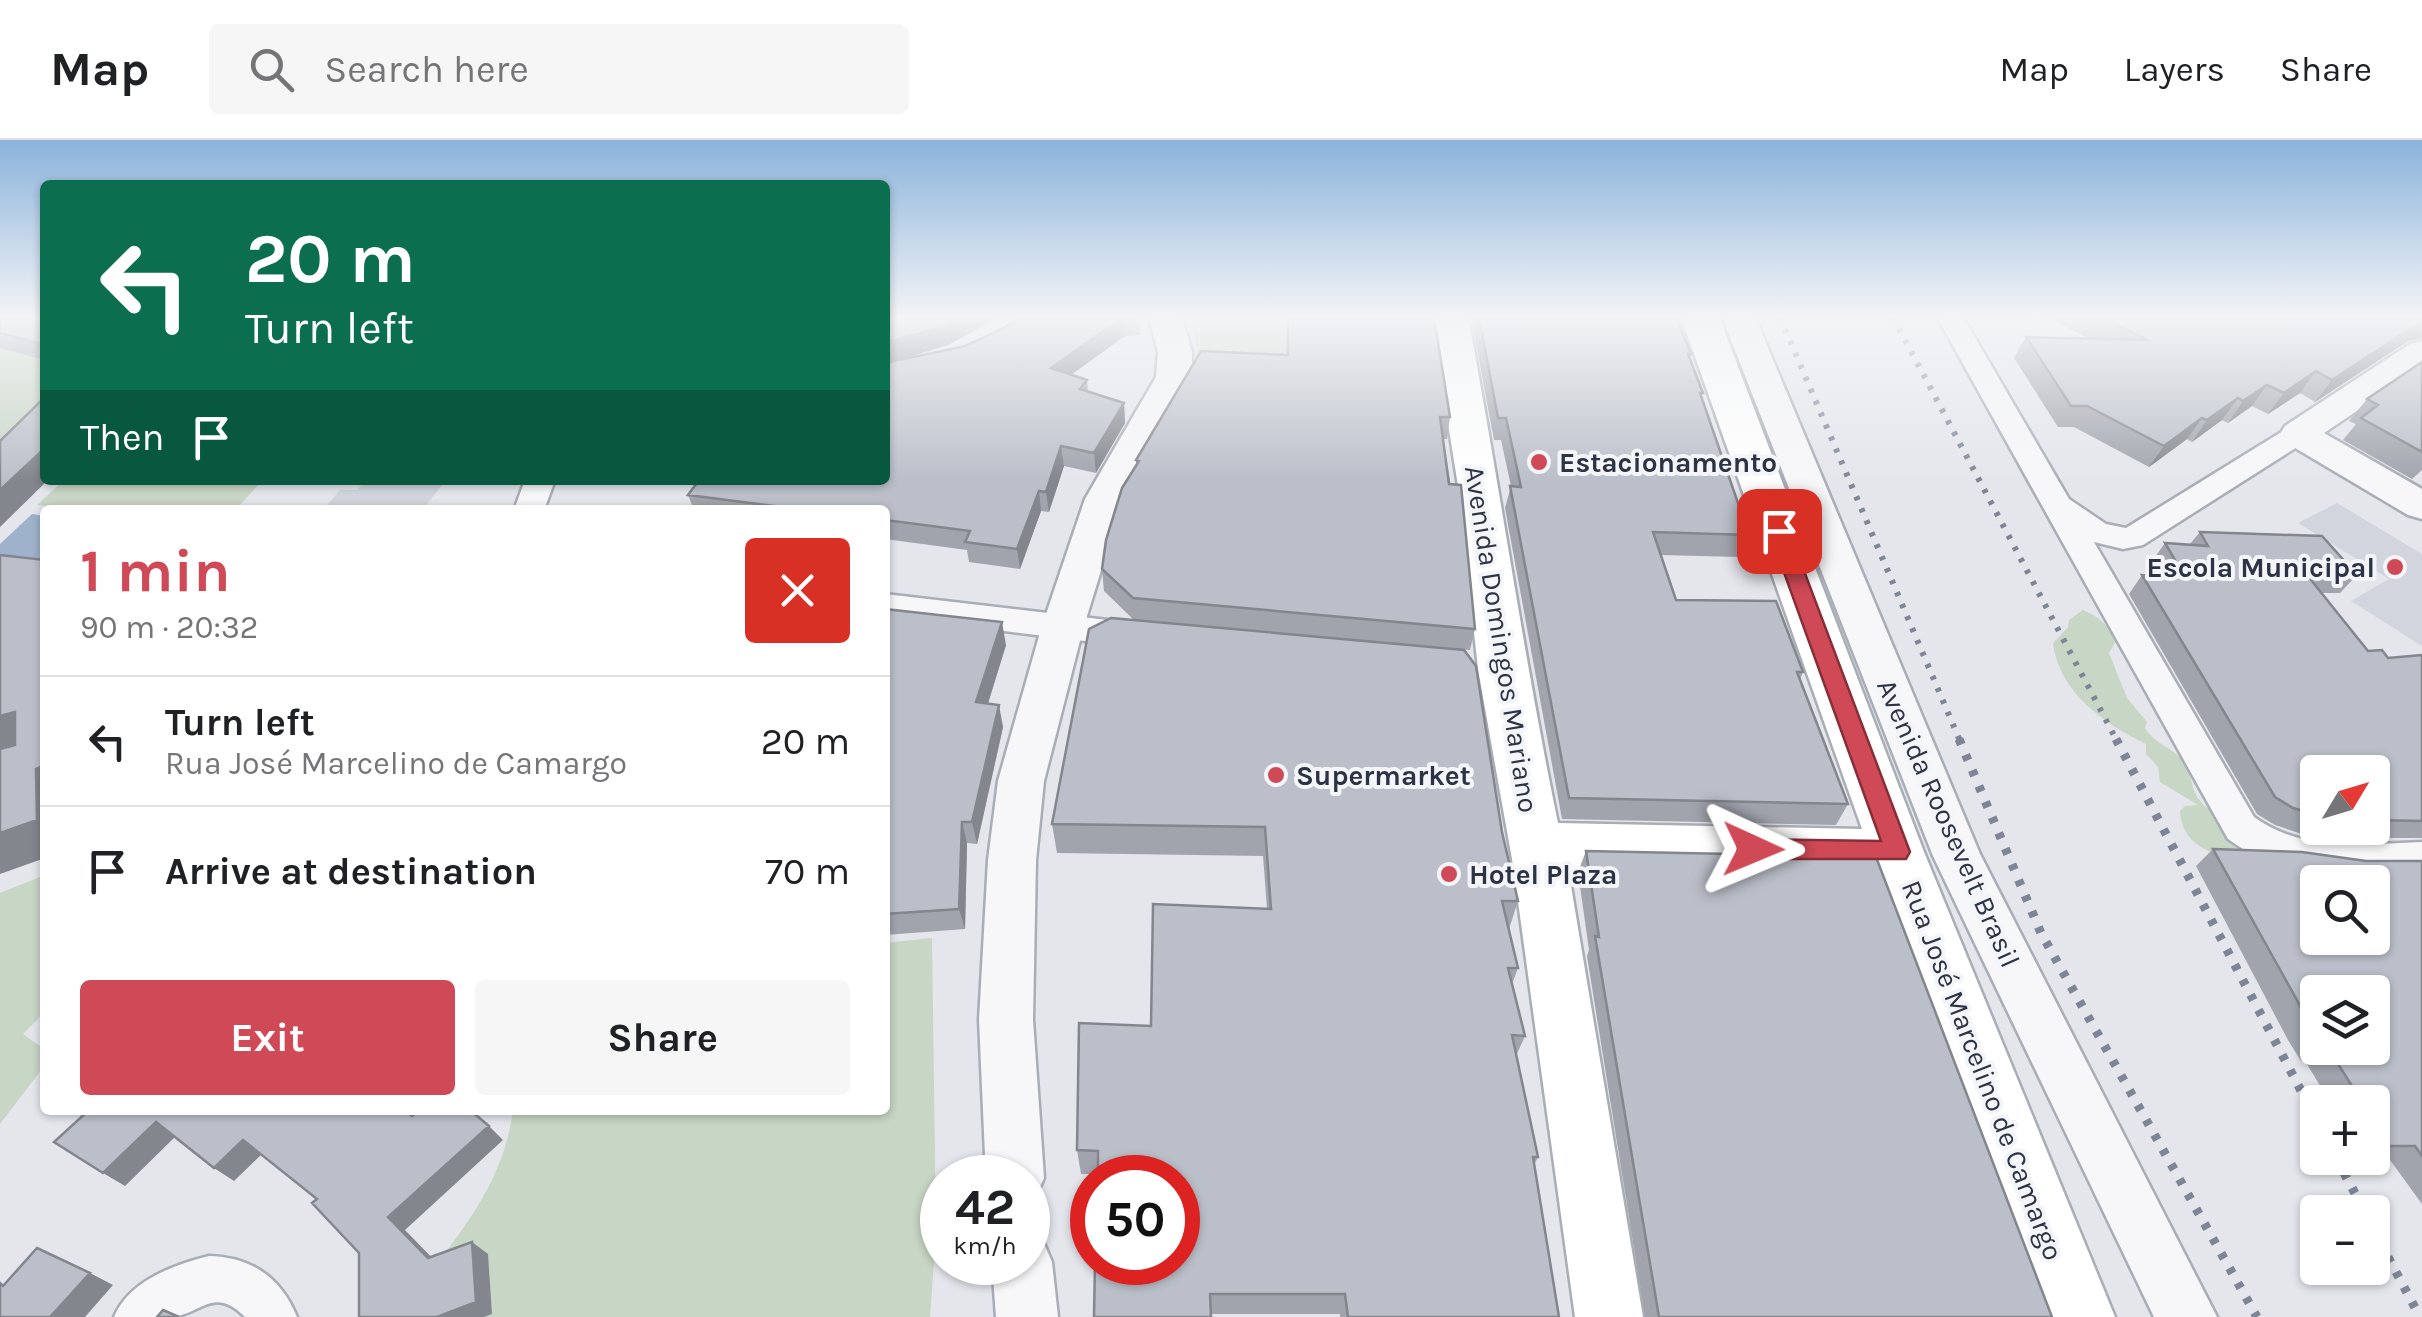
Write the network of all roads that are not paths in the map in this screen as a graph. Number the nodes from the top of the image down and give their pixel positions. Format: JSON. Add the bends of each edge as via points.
{"nodes":[{"id":1,"x":1174,"y":372,"type":"edge"},
{"id":2,"x":1459,"y":372,"type":"edge"},
{"id":3,"x":1721,"y":372,"type":"edge"},
{"id":4,"x":1761,"y":372,"type":"edge"},
{"id":5,"x":1982,"y":372,"type":"edge"},
{"id":6,"x":2392,"y":372,"type":"edge"},
{"id":7,"x":2298,"y":434,"type":"junction"},
{"id":8,"x":2056,"y":500,"type":"junction"},
{"id":9,"x":2422,"y":506,"type":"edge"},
{"id":10,"x":2138,"y":536,"type":"junction"},
{"id":11,"x":2104,"y":586,"type":"junction"},
{"id":12,"x":890,"y":605,"type":"edge"},
{"id":13,"x":1062,"y":629,"type":"junction"},
{"id":14,"x":1158,"y":638,"type":"edge"},
{"id":15,"x":1536,"y":845,"type":"junction"},
{"id":16,"x":1898,"y":852,"type":"junction"},
{"id":17,"x":2422,"y":858,"type":"edge"},
{"id":18,"x":1014,"y":1155,"type":"edge"},
{"id":19,"x":1024,"y":1285,"type":"edge"},
{"id":20,"x":141,"y":1315,"type":"edge"},
{"id":21,"x":273,"y":1317,"type":"edge"},
{"id":22,"x":1027,"y":1317,"type":"edge"},
{"id":23,"x":1609,"y":1317,"type":"edge"},
{"id":24,"x":2081,"y":1317,"type":"edge"},
{"id":25,"x":2186,"y":1317,"type":"edge"}],
"edges":[{"from":1,"to":13,"type":"street","via":[[1104,499]]},
{"from":2,"to":15,"type":"main road","name":"Avenida Domingos Mariano","via":[[1479,486],[1483,668]]},
{"from":3,"to":16,"type":"main road","name":"Rua José Marcelino de Camargo"},
{"from":4,"to":25,"type":"street","name":"Avenida Roosevelt Brasil","via":[[1957,856]]},
{"from":5,"to":8,"type":"street"},
{"from":6,"to":7,"type":"street"},
{"from":7,"to":9,"type":"street"},
{"from":7,"to":10,"type":"street"},
{"from":8,"to":10,"type":"street","via":[[2106,536]]},
{"from":8,"to":11,"type":"street"},
{"from":10,"to":11,"type":"street"},
{"from":11,"to":17,"type":"street","via":[[2233,819],[2259,842],[2302,858]]},
{"from":12,"to":13,"type":"street"},
{"from":13,"to":14,"type":"street"},
{"from":13,"to":18,"type":"street","via":[[1021,781],[1012,860],[1006,1020]]},
{"from":15,"to":16,"type":"main road"},
{"from":15,"to":23,"type":"main road","name":"Avenida Domingos Mariano"},
{"from":16,"to":24,"type":"main road","name":"Rua José Marcelino de Camargo"},
{"from":19,"to":22,"type":"street"},
{"from":20,"to":21,"type":"street","via":[[182,1288],[222,1278],[256,1291]]}]}
